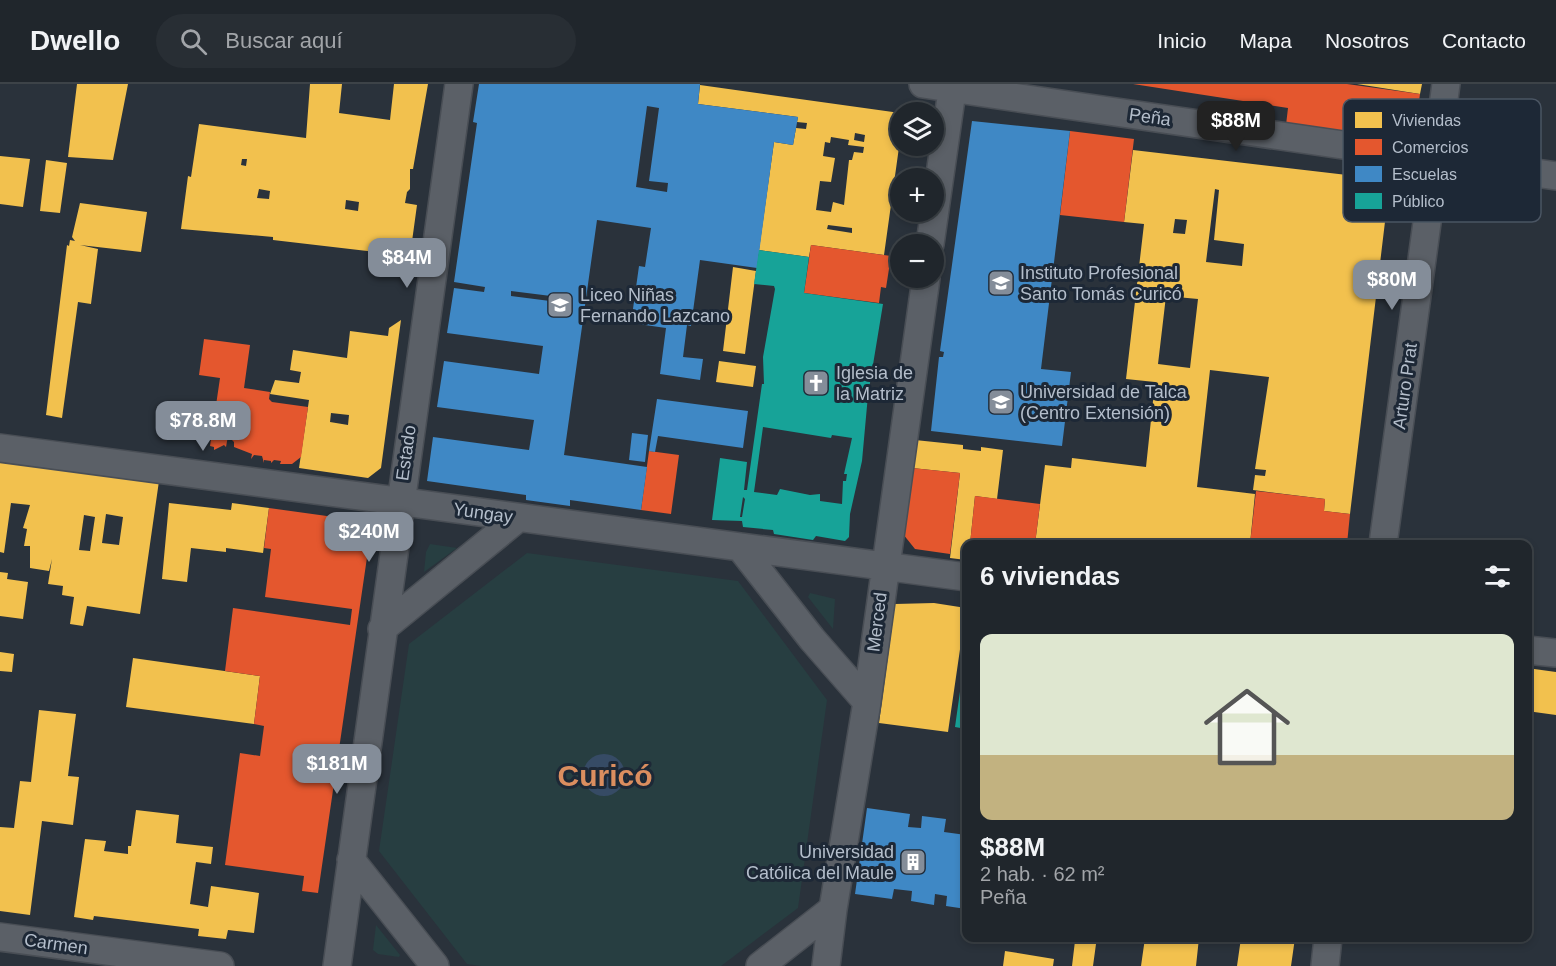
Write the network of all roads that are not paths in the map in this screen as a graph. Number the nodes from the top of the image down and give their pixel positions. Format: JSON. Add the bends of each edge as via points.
{"nodes":[{"id":1,"x":459,"y":84,"type":"edge"},
{"id":2,"x":923,"y":84,"type":"edge"},
{"id":3,"x":1446,"y":84,"type":"edge"},
{"id":4,"x":953,"y":86,"type":"edge"},
{"id":5,"x":1444,"y":99,"type":"edge"},
{"id":6,"x":1343,"y":145,"type":"edge"},
{"id":7,"x":1541,"y":174,"type":"edge"},
{"id":8,"x":1556,"y":176,"type":"edge"},
{"id":9,"x":1427,"y":222,"type":"edge"},
{"id":10,"x":931,"y":234,"type":"edge"},
{"id":11,"x":925,"y":288,"type":"edge"},
{"id":12,"x":0,"y":448,"type":"edge"},
{"id":13,"x":399,"y":501,"type":"junction"},
{"id":14,"x":518,"y":519,"type":"junction"},
{"id":15,"x":1384,"y":540,"type":"edge"},
{"id":16,"x":740,"y":547,"type":"junction"},
{"id":17,"x":885,"y":566,"type":"junction"},
{"id":18,"x":962,"y":576,"type":"edge"},
{"id":19,"x":382,"y":630,"type":"junction"},
{"id":20,"x":1532,"y":651,"type":"edge"},
{"id":21,"x":1556,"y":653,"type":"edge"},
{"id":22,"x":867,"y":702,"type":"junction"},
{"id":23,"x":351,"y":860,"type":"junction"},
{"id":24,"x":833,"y":909,"type":"junction"},
{"id":25,"x":0,"y":937,"type":"edge"},
{"id":26,"x":1327,"y":942,"type":"edge"},
{"id":27,"x":220,"y":966,"type":"edge"},
{"id":28,"x":337,"y":966,"type":"edge"},
{"id":29,"x":435,"y":966,"type":"edge"},
{"id":30,"x":760,"y":966,"type":"edge"},
{"id":31,"x":826,"y":966,"type":"edge"},
{"id":32,"x":1324,"y":966,"type":"edge"}],
"edges":[{"from":1,"to":13,"type":"street","name":"Estado"},
{"from":2,"to":4,"type":"street","name":"Peña"},
{"from":3,"to":5,"type":"street","name":"Arturo Prat"},
{"from":4,"to":6,"type":"street","name":"Peña"},
{"from":4,"to":10,"type":"street"},
{"from":7,"to":8,"type":"street","name":"Peña"},
{"from":9,"to":15,"type":"street","name":"Arturo Prat"},
{"from":11,"to":17,"type":"street","name":"Merced"},
{"from":12,"to":13,"type":"street","name":"Yungay"},
{"from":13,"to":14,"type":"street","name":"Yungay"},
{"from":13,"to":19,"type":"street","name":"Estado"},
{"from":14,"to":16,"type":"street","name":"Yungay"},
{"from":14,"to":19,"type":"street"},
{"from":16,"to":17,"type":"street","name":"Yungay"},
{"from":16,"to":22,"type":"street"},
{"from":17,"to":18,"type":"street","name":"Yungay"},
{"from":17,"to":22,"type":"street","name":"Merced"},
{"from":19,"to":23,"type":"street","name":"Estado"},
{"from":20,"to":21,"type":"street"},
{"from":22,"to":24,"type":"street","name":"Merced"},
{"from":23,"to":28,"type":"street","name":"Estado"},
{"from":23,"to":29,"type":"street"},
{"from":24,"to":30,"type":"street"},
{"from":24,"to":31,"type":"street","name":"Merced"},
{"from":25,"to":27,"type":"street","name":"Carmen"},
{"from":26,"to":32,"type":"street"}]}
